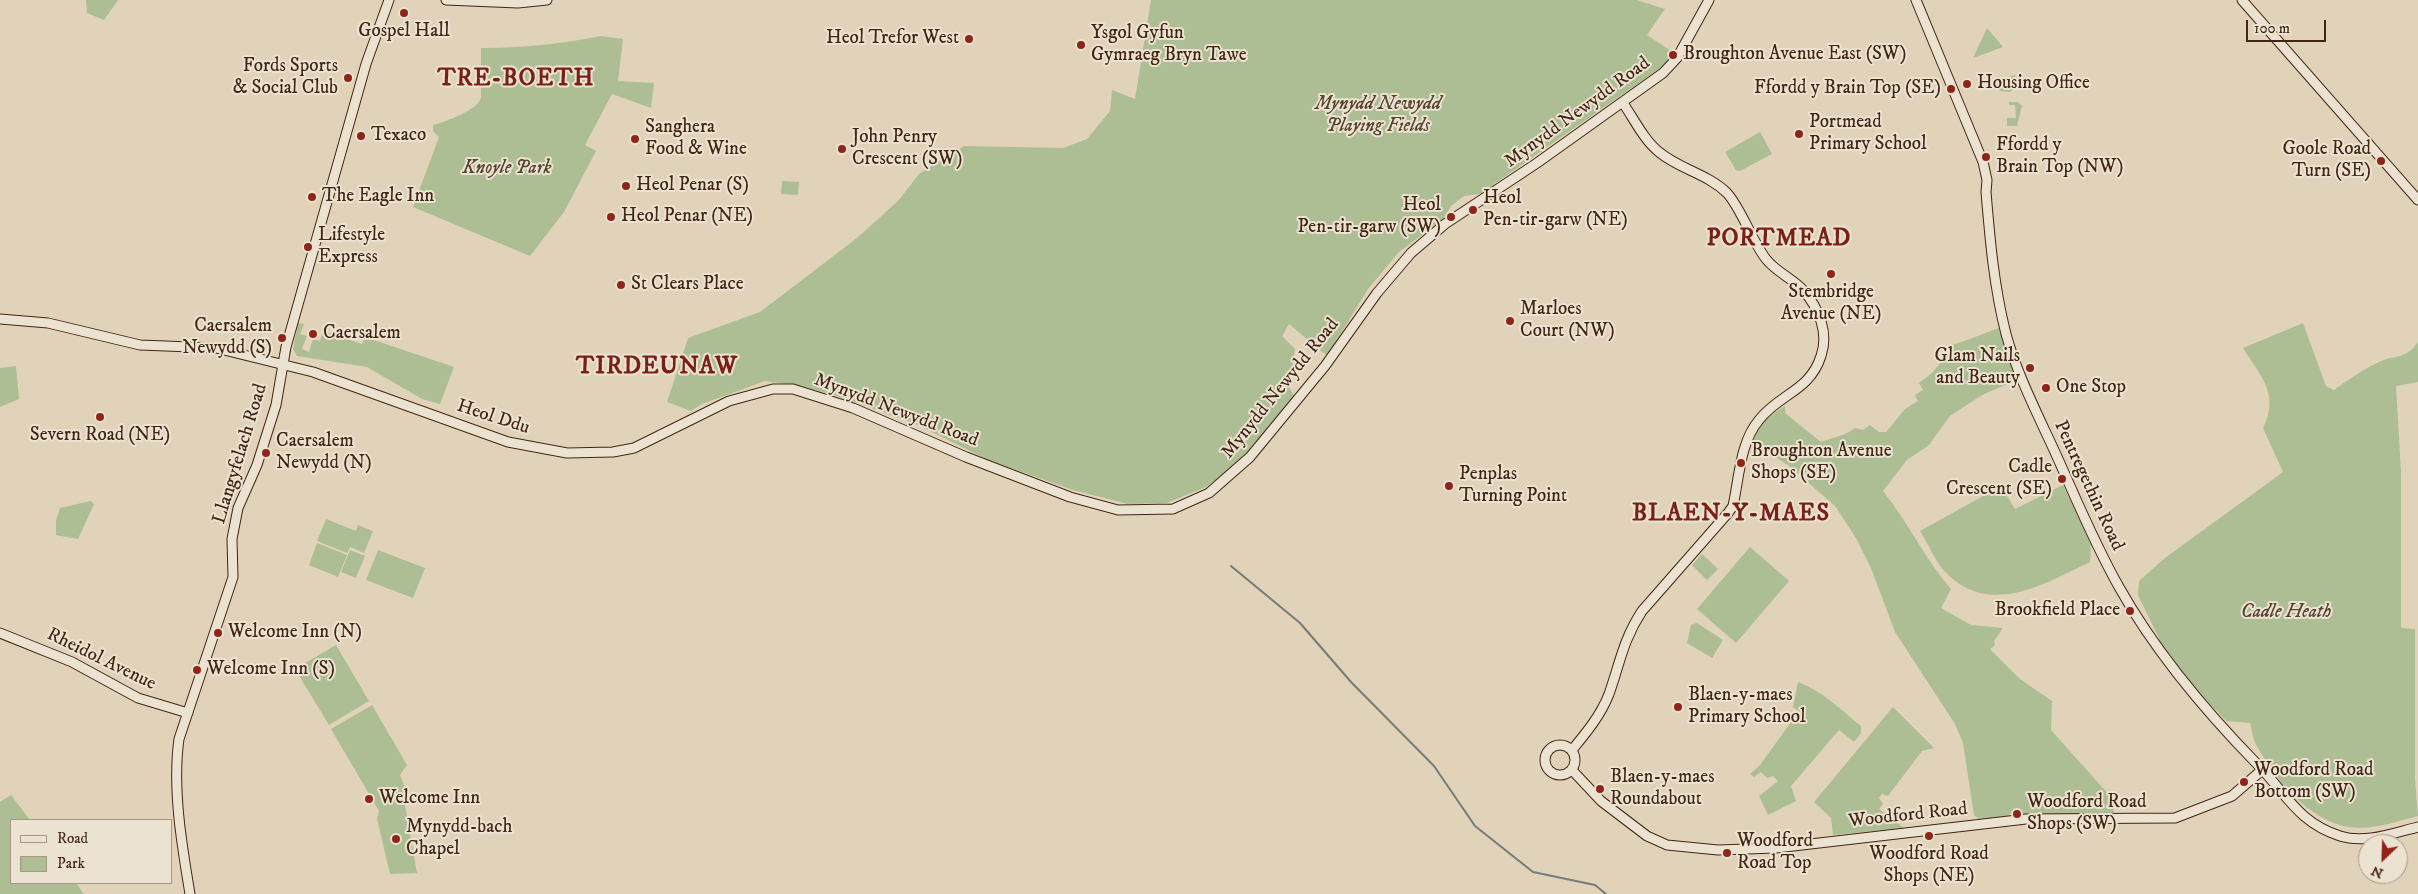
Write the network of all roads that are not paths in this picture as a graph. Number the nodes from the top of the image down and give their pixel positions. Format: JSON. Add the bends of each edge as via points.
{"nodes":[{"id":1,"x":389,"y":0,"type":"edge"},
{"id":2,"x":446,"y":0,"type":"edge"},
{"id":3,"x":547,"y":0,"type":"edge"},
{"id":4,"x":1709,"y":0,"type":"edge"},
{"id":5,"x":1916,"y":0,"type":"edge"},
{"id":6,"x":2242,"y":0,"type":"edge"},
{"id":7,"x":1624,"y":103,"type":"junction"},
{"id":8,"x":2418,"y":200,"type":"edge"},
{"id":9,"x":0,"y":319,"type":"edge"},
{"id":10,"x":283,"y":364,"type":"junction"},
{"id":11,"x":693,"y":417,"type":"joint"},
{"id":12,"x":0,"y":633,"type":"edge"},
{"id":13,"x":188,"y":713,"type":"junction"},
{"id":14,"x":1572,"y":750,"type":"junction"},
{"id":15,"x":1572,"y":770,"type":"junction"},
{"id":16,"x":2262,"y":770,"type":"junction"},
{"id":17,"x":2418,"y":828,"type":"edge"},
{"id":18,"x":190,"y":894,"type":"edge"}],
"edges":[{"from":1,"to":10,"type":"street","name":"Llangyfelach Road","via":[[366,64]]},
{"from":2,"to":3,"type":"street","via":[[518,3]]},
{"from":4,"to":7,"type":"street","name":"Mynydd Newydd Road","via":[[1677,58]]},
{"from":5,"to":16,"type":"street","name":"Pentregethin Road","via":[[1983,162],[1988,180],[1986,192],[1996,288],[2008,341],[2042,423],[2105,561],[2144,628],[2215,719]]},
{"from":6,"to":8,"type":"street"},
{"from":7,"to":11,"type":"street","name":"Mynydd Newydd Road","via":[[1445,224],[1411,253],[1250,457],[1208,493],[1173,509],[1118,510],[1070,497],[852,408],[793,389],[753,394]]},
{"from":7,"to":14,"type":"street","via":[[1659,152],[1728,194],[1766,259],[1803,290],[1818,310],[1824,333],[1822,354],[1806,384],[1765,413],[1750,434],[1733,506],[1654,596],[1630,629],[1609,696],[1598,717]]},
{"from":9,"to":10,"type":"street","name":"Heol Ddu","via":[[48,323],[140,345],[216,348]]},
{"from":10,"to":11,"type":"street","name":"Heol Ddu","via":[[508,442],[550,451],[586,454],[634,448]]},
{"from":10,"to":13,"type":"street","name":"Llangyfelach Road","via":[[270,427],[235,518],[233,577]]},
{"from":12,"to":13,"type":"street","name":"Rheidol Avenue","via":[[72,662],[138,698]]},
{"from":13,"to":18,"type":"street","name":"Llangyfelach Road","via":[[177,766],[182,842]]},
{"from":14,"to":15,"type":"street","via":[[1576,760]]},
{"from":14,"to":15,"type":"street","via":[[1563,744],[1553,746],[1548,749],[1544,760],[1547,768],[1556,774],[1563,775]]},
{"from":15,"to":16,"type":"street","name":"Woodford Road","via":[[1601,802],[1647,836],[1667,845],[1718,850],[1776,848],[2026,819],[2175,818],[2232,796]]},
{"from":16,"to":17,"type":"street","name":"Pentregethin Road","via":[[2309,822],[2341,837],[2360,840]]}]}
